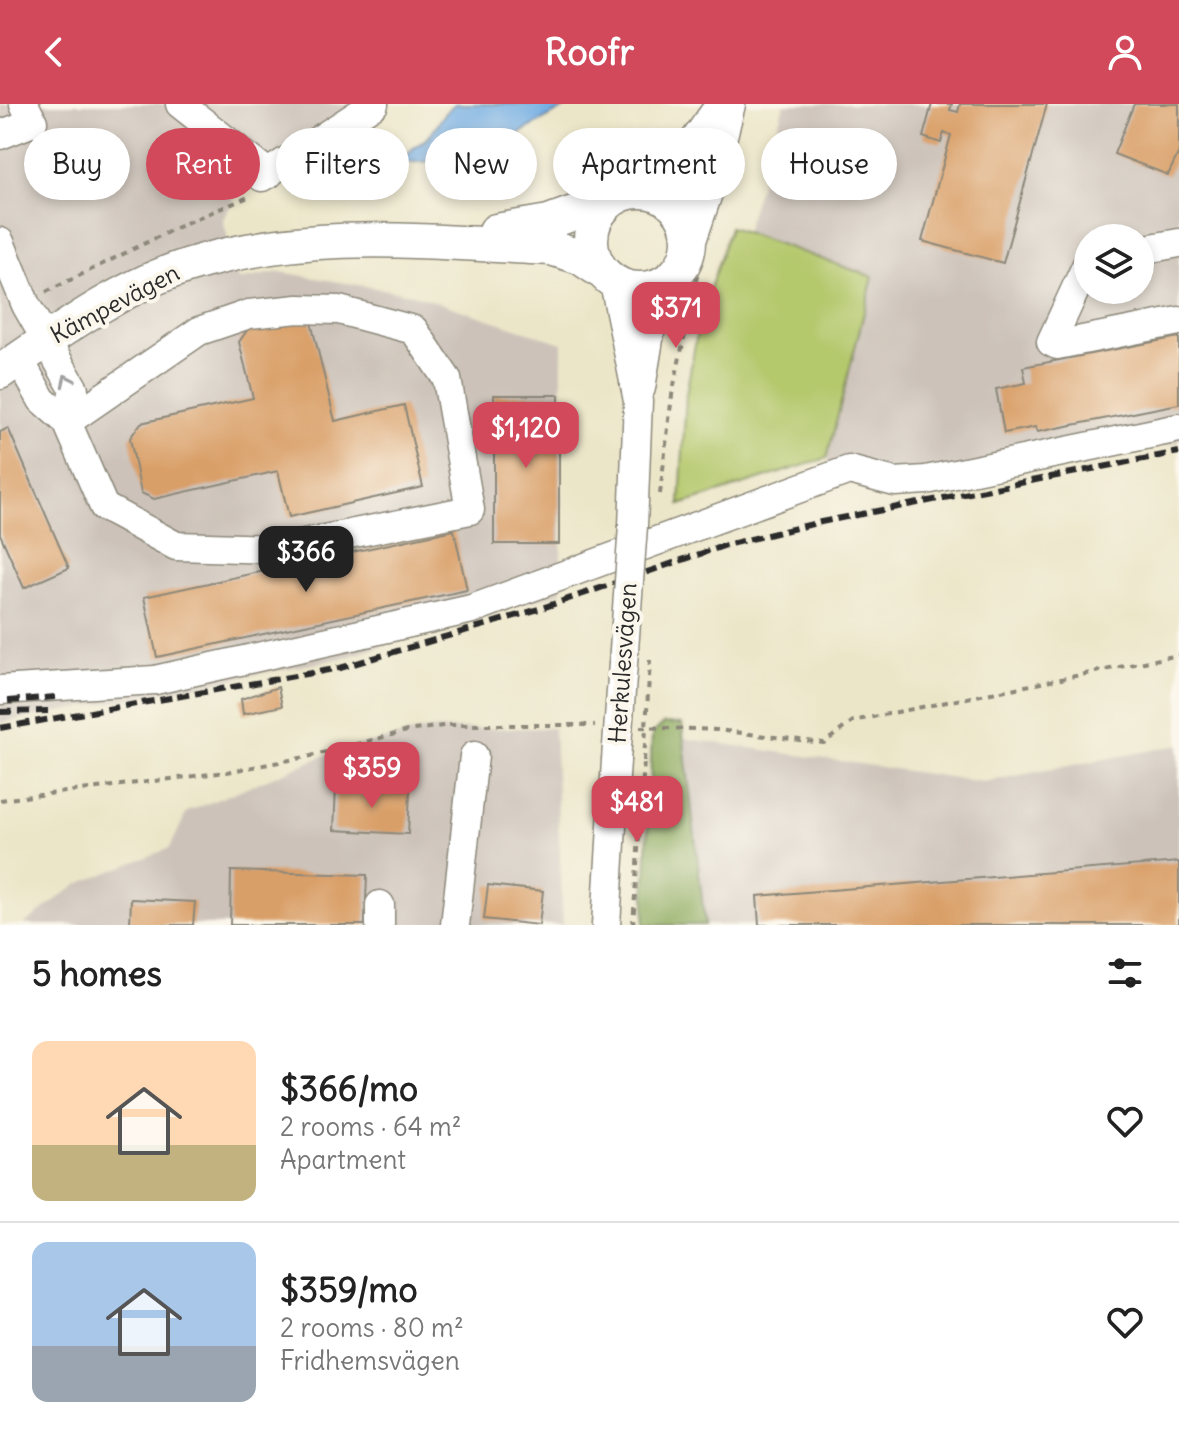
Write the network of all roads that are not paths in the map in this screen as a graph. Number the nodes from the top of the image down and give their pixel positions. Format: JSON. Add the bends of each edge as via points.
{"nodes":[{"id":1,"x":24,"y":104,"type":"edge"},
{"id":2,"x":180,"y":104,"type":"edge"},
{"id":3,"x":374,"y":104,"type":"edge"},
{"id":4,"x":726,"y":104,"type":"edge"},
{"id":5,"x":708,"y":128,"type":"edge"},
{"id":6,"x":0,"y":135,"type":"edge"},
{"id":7,"x":610,"y":200,"type":"edge"},
{"id":8,"x":620,"y":200,"type":"edge"},
{"id":9,"x":670,"y":200,"type":"edge"},
{"id":10,"x":380,"y":240,"type":"junction"},
{"id":11,"x":0,"y":242,"type":"edge"},
{"id":12,"x":1179,"y":243,"type":"edge"},
{"id":13,"x":696,"y":245,"type":"junction"},
{"id":14,"x":1154,"y":247,"type":"edge"},
{"id":15,"x":608,"y":277,"type":"junction"},
{"id":16,"x":664,"y":283,"type":"junction"},
{"id":17,"x":1074,"y":292,"type":"edge"},
{"id":18,"x":1179,"y":321,"type":"edge"},
{"id":19,"x":22,"y":357,"type":"edge"},
{"id":20,"x":638,"y":401,"type":"junction"},
{"id":21,"x":67,"y":422,"type":"junction"},
{"id":22,"x":1179,"y":428,"type":"edge"},
{"id":23,"x":0,"y":690,"type":"edge"},
{"id":24,"x":474,"y":756,"type":"dead end"},
{"id":25,"x":455,"y":925,"type":"edge"},
{"id":26,"x":606,"y":925,"type":"edge"}],
"edges":[{"from":1,"to":6,"type":"street","via":[[33,122]]},
{"from":2,"to":3,"type":"street","via":[[266,176]]},
{"from":4,"to":5,"type":"main road"},
{"from":4,"to":13,"type":"main road"},
{"from":7,"to":10,"type":"main road","name":"Kämpevägen","via":[[510,230]]},
{"from":8,"to":15,"type":"main road","via":[[592,225],[593,257]]},
{"from":9,"to":13,"type":"main road"},
{"from":10,"to":15,"type":"main road","name":"Kämpevägen","via":[[551,248],[580,257]]},
{"from":10,"to":19,"type":"main road","name":"Kämpevägen","via":[[317,239],[256,247],[187,265],[104,304]]},
{"from":11,"to":19,"type":"street","via":[[26,305]]},
{"from":12,"to":14,"type":"street"},
{"from":13,"to":16,"type":"main road"},
{"from":15,"to":16,"type":"main road","via":[[636,289]]},
{"from":15,"to":20,"type":"street","name":"Herkulesvägen"},
{"from":16,"to":20,"type":"street","name":"Herkulesvägen"},
{"from":17,"to":18,"type":"street","via":[[1051,342],[1057,345]]},
{"from":19,"to":21,"type":"street","via":[[42,400]]},
{"from":20,"to":26,"type":"street","name":"Herkulesvägen","bridge":true,"via":[[630,760]]},
{"from":21,"to":21,"type":"street","via":[[104,507],[176,546],[274,549],[470,510],[447,379],[414,330],[339,310],[249,314],[199,331]]},
{"from":22,"to":23,"type":"street","via":[[926,480],[895,482],[849,470],[472,609],[155,680]]},
{"from":24,"to":25,"type":"street"}]}
